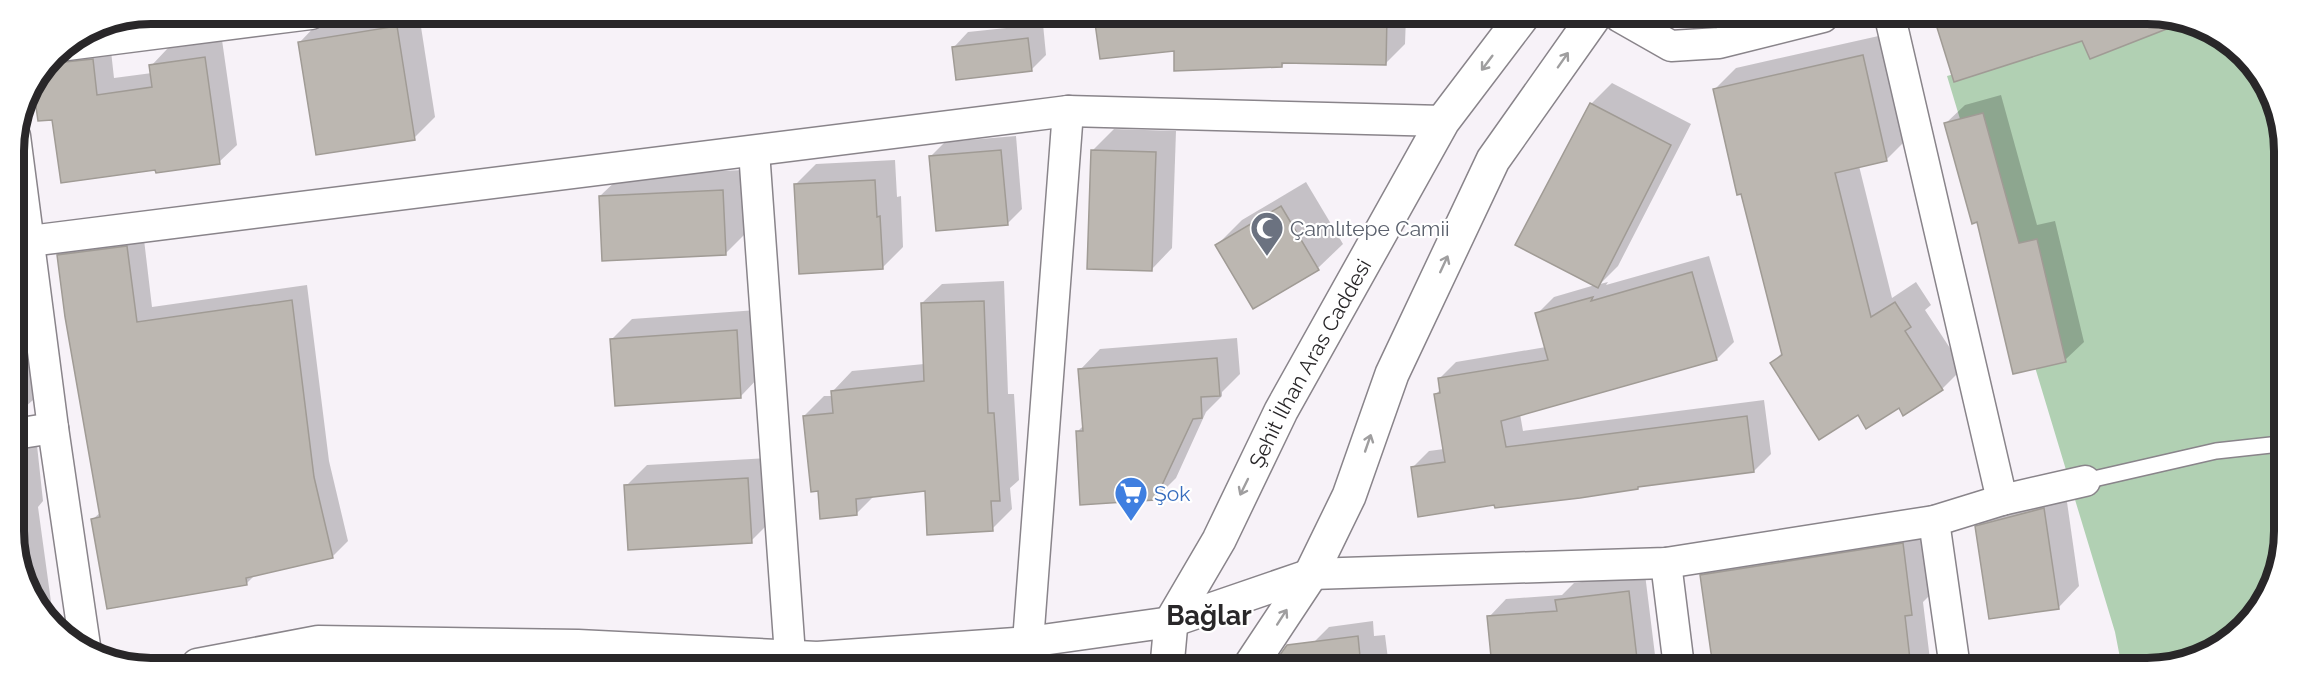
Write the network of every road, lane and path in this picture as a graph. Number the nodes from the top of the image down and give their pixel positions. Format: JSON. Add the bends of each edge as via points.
{"nodes":[{"id":1,"x":232,"y":24,"type":"edge"},
{"id":2,"x":1517,"y":24,"type":"edge"},
{"id":3,"x":1589,"y":24,"type":"edge"},
{"id":4,"x":1632,"y":24,"type":"edge"},
{"id":5,"x":1796,"y":24,"type":"edge"},
{"id":6,"x":1892,"y":24,"type":"edge"},
{"id":7,"x":84,"y":43,"type":"edge"},
{"id":8,"x":1068,"y":111,"type":"junction"},
{"id":9,"x":1443,"y":121,"type":"junction"},
{"id":10,"x":754,"y":151,"type":"junction"},
{"id":11,"x":24,"y":243,"type":"edge"},
{"id":12,"x":24,"y":255,"type":"edge"},
{"id":13,"x":53,"y":428,"type":"junction"},
{"id":14,"x":24,"y":433,"type":"edge"},
{"id":15,"x":2274,"y":445,"type":"edge"},
{"id":16,"x":2085,"y":481,"type":"joint"},
{"id":17,"x":2002,"y":500,"type":"junction"},
{"id":18,"x":1934,"y":520,"type":"junction"},
{"id":19,"x":1666,"y":562,"type":"junction"},
{"id":20,"x":1311,"y":574,"type":"junction"},
{"id":21,"x":1171,"y":622,"type":"junction"},
{"id":22,"x":84,"y":639,"type":"edge"},
{"id":23,"x":1028,"y":642,"type":"junction"},
{"id":24,"x":790,"y":655,"type":"junction"},
{"id":25,"x":273,"y":657,"type":"edge"},
{"id":26,"x":925,"y":657,"type":"edge"},
{"id":27,"x":709,"y":658,"type":"edge"},
{"id":28,"x":1168,"y":658,"type":"edge"},
{"id":29,"x":1255,"y":658,"type":"edge"},
{"id":30,"x":1678,"y":658,"type":"edge"},
{"id":31,"x":1954,"y":658,"type":"edge"}],
"edges":[{"from":1,"to":7,"type":"street"},
{"from":2,"to":9,"type":"main road","name":"Şehit İlhan Aras Caddesi","one_way":true},
{"from":20,"to":3,"type":"main road","one_way":true,"via":[[1349,496],[1392,374],[1493,160]]},
{"from":4,"to":5,"type":"street","via":[[1671,46],[1719,44]]},
{"from":6,"to":17,"type":"street"},
{"from":8,"to":9,"type":"street"},
{"from":8,"to":10,"type":"street"},
{"from":8,"to":23,"type":"street"},
{"from":9,"to":21,"type":"main road","name":"Şehit İlhan Aras Caddesi","one_way":true,"via":[[1281,411],[1219,540]]},
{"from":10,"to":11,"type":"street"},
{"from":10,"to":24,"type":"street"},
{"from":12,"to":13,"type":"street"},
{"from":13,"to":14,"type":"street"},
{"from":13,"to":22,"type":"street"},
{"from":15,"to":16,"type":"lane","via":[[2216,451]]},
{"from":16,"to":17,"type":"street"},
{"from":17,"to":18,"type":"street"},
{"from":18,"to":19,"type":"street"},
{"from":18,"to":31,"type":"street"},
{"from":19,"to":20,"type":"street"},
{"from":19,"to":30,"type":"street"},
{"from":20,"to":21,"type":"street"},
{"from":29,"to":20,"type":"main road","one_way":true},
{"from":21,"to":23,"type":"street"},
{"from":21,"to":28,"type":"main road","name":"Şehit İlhan Aras Caddesi"},
{"from":23,"to":26,"type":"street"},
{"from":24,"to":26,"type":"street"},
{"from":24,"to":27,"type":"street"},
{"from":25,"to":27,"type":"street","via":[[318,641],[578,645]]}]}
